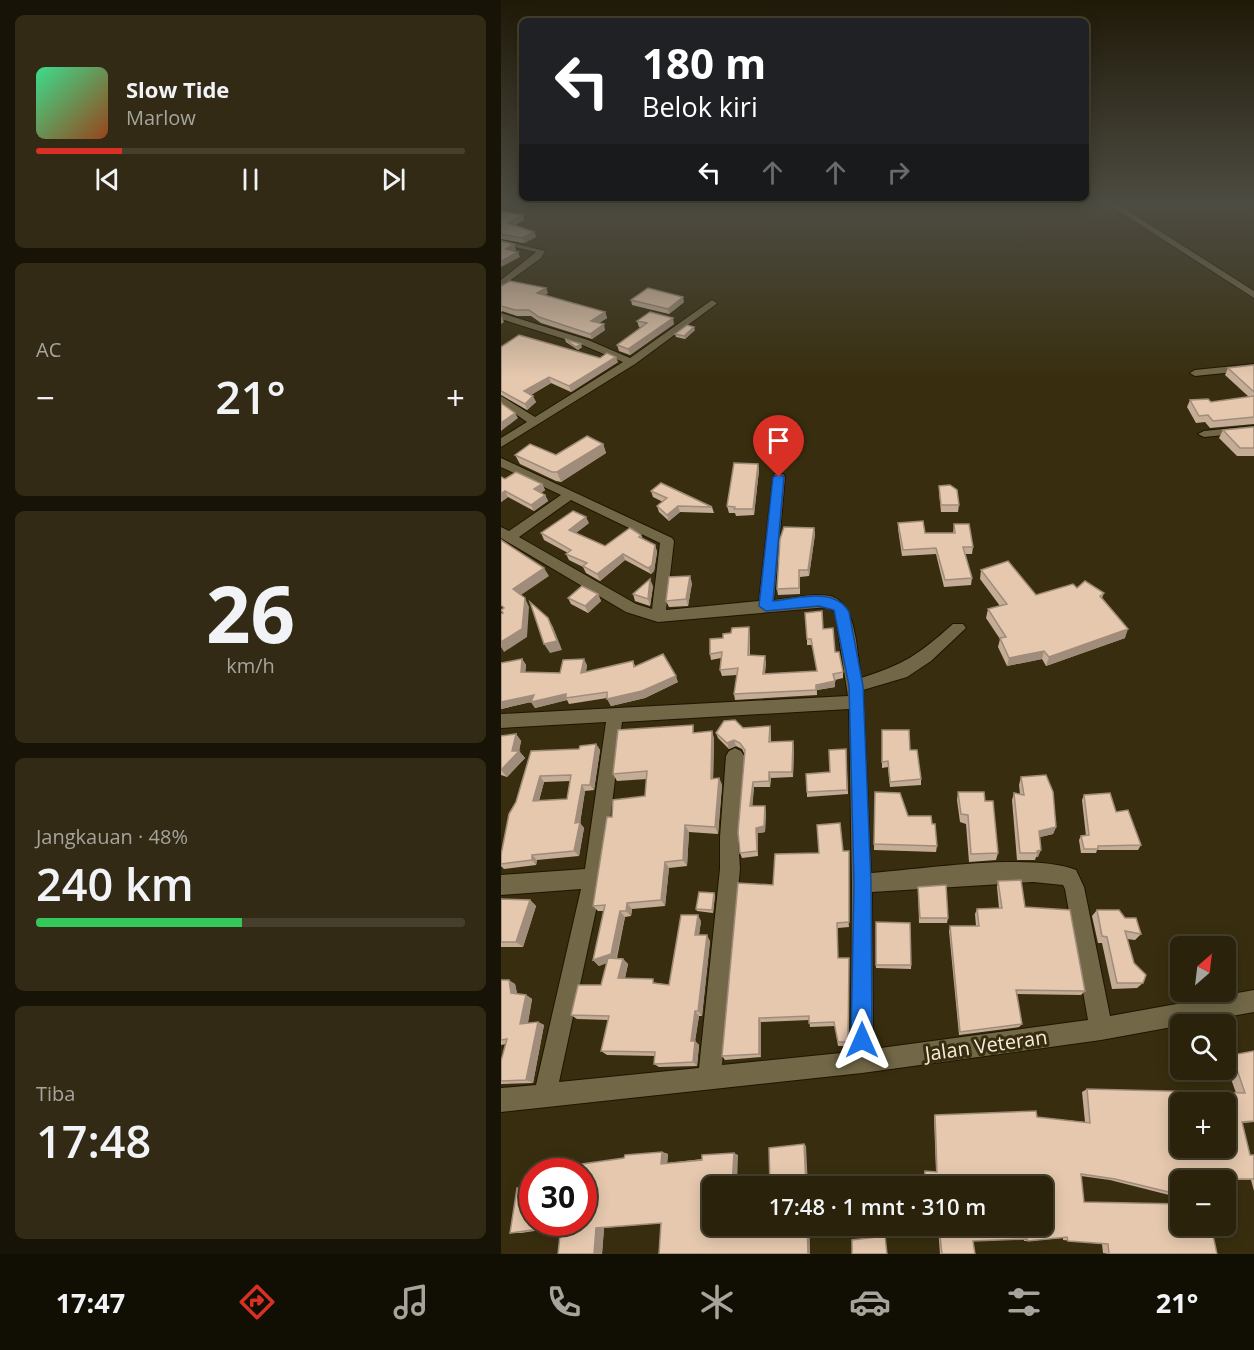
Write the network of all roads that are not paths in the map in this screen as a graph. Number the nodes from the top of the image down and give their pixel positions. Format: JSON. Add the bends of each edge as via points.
{"nodes":[{"id":1,"x":532,"y":261,"type":"edge"},
{"id":2,"x":1203,"y":261,"type":"edge"},
{"id":3,"x":501,"y":284,"type":"edge"},
{"id":4,"x":1254,"y":295,"type":"edge"},
{"id":5,"x":712,"y":303,"type":"dead end"},
{"id":6,"x":501,"y":316,"type":"edge"},
{"id":7,"x":631,"y":362,"type":"junction"},
{"id":8,"x":1254,"y":367,"type":"edge"},
{"id":9,"x":1195,"y":373,"type":"dead end"},
{"id":10,"x":501,"y":399,"type":"edge"},
{"id":11,"x":535,"y":422,"type":"junction"},
{"id":12,"x":1254,"y":429,"type":"edge"},
{"id":13,"x":1204,"y":434,"type":"dead end"},
{"id":14,"x":501,"y":442,"type":"edge"},
{"id":15,"x":501,"y":462,"type":"edge"},
{"id":16,"x":779,"y":477,"type":"dead end"},
{"id":17,"x":570,"y":495,"type":"junction"},
{"id":18,"x":505,"y":534,"type":"edge"},
{"id":19,"x":766,"y":606,"type":"junction"},
{"id":20,"x":658,"y":616,"type":"junction"},
{"id":21,"x":958,"y":628,"type":"dead end"},
{"id":22,"x":857,"y":694,"type":"junction"},
{"id":23,"x":615,"y":715,"type":"junction"},
{"id":24,"x":501,"y":721,"type":"edge"},
{"id":25,"x":735,"y":756,"type":"dead end"},
{"id":26,"x":593,"y":878,"type":"junction"},
{"id":27,"x":863,"y":883,"type":"junction"},
{"id":28,"x":501,"y":885,"type":"edge"},
{"id":29,"x":1254,"y":1001,"type":"edge"},
{"id":30,"x":1101,"y":1029,"type":"junction"},
{"id":31,"x":862,"y":1062,"type":"junction"},
{"id":32,"x":709,"y":1078,"type":"junction"},
{"id":33,"x":545,"y":1095,"type":"junction"},
{"id":34,"x":501,"y":1100,"type":"edge"}],
"edges":[{"from":1,"to":3,"type":"street"},
{"from":2,"to":4,"type":"street"},
{"from":5,"to":7,"type":"street"},
{"from":6,"to":7,"type":"street","via":[[584,342]]},
{"from":7,"to":11,"type":"street"},
{"from":8,"to":9,"type":"street"},
{"from":10,"to":11,"type":"street"},
{"from":11,"to":14,"type":"street"},
{"from":12,"to":13,"type":"street"},
{"from":15,"to":17,"type":"street"},
{"from":16,"to":19,"type":"street"},
{"from":17,"to":18,"type":"street"},
{"from":17,"to":20,"type":"street","via":[[667,541]]},
{"from":18,"to":20,"type":"street","via":[[631,608]]},
{"from":19,"to":20,"type":"street"},
{"from":19,"to":22,"type":"street","via":[[819,601],[839,606]]},
{"from":21,"to":22,"type":"street","via":[[926,657]]},
{"from":22,"to":23,"type":"street"},
{"from":22,"to":27,"type":"street"},
{"from":23,"to":24,"type":"street"},
{"from":23,"to":26,"type":"street"},
{"from":25,"to":32,"type":"street","via":[[730,869]]},
{"from":26,"to":28,"type":"street"},
{"from":26,"to":33,"type":"street"},
{"from":27,"to":30,"type":"street","via":[[996,874],[1069,877]]},
{"from":27,"to":31,"type":"street"},
{"from":29,"to":30,"type":"street","name":"Jalan Veteran"},
{"from":30,"to":31,"type":"street","name":"Jalan Veteran"},
{"from":31,"to":32,"type":"street","name":"Jalan Veteran"},
{"from":32,"to":33,"type":"street","name":"Jalan Veteran"},
{"from":33,"to":34,"type":"street","name":"Jalan Veteran"}]}
